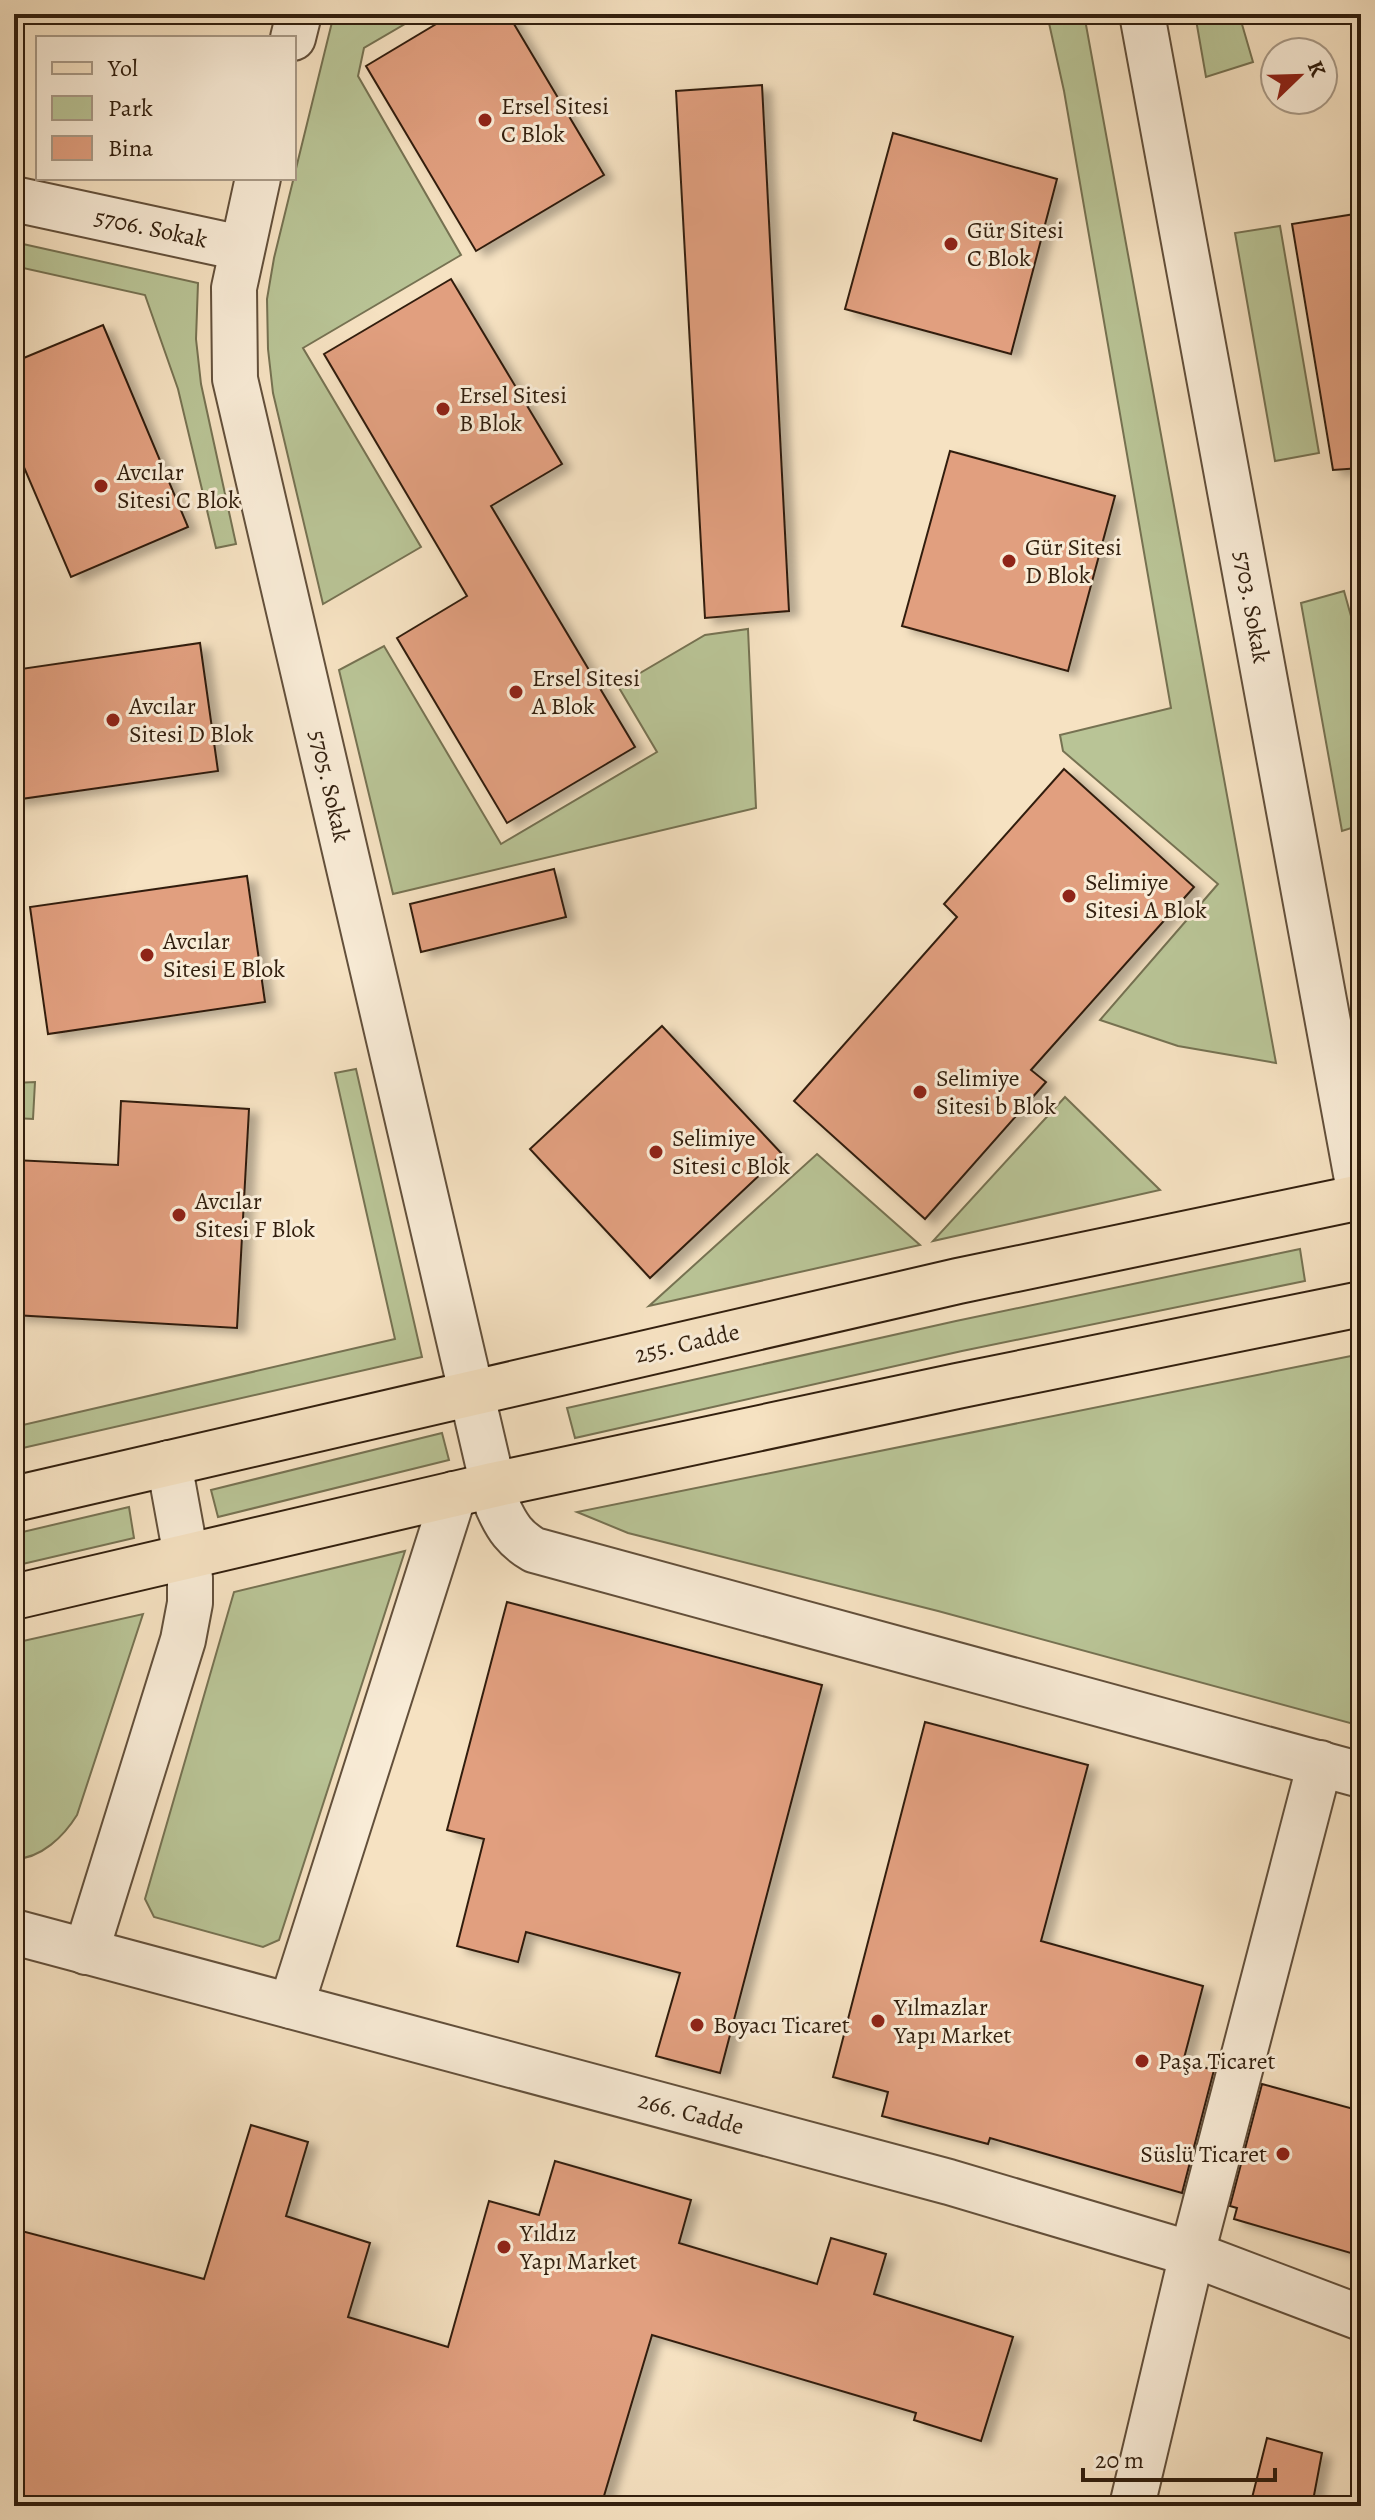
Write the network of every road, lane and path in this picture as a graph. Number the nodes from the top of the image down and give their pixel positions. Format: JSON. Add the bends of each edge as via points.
{"nodes":[{"id":1,"x":299,"y":14,"type":"edge"},
{"id":2,"x":1142,"y":14,"type":"edge"},
{"id":3,"x":294,"y":36,"type":"edge"},
{"id":4,"x":258,"y":180,"type":"edge"},
{"id":5,"x":14,"y":199,"type":"edge"},
{"id":6,"x":241,"y":248,"type":"junction"},
{"id":7,"x":1361,"y":1198,"type":"edge"},
{"id":8,"x":1361,"y":1304,"type":"edge"},
{"id":9,"x":472,"y":1392,"type":"junction"},
{"id":10,"x":169,"y":1463,"type":"junction"},
{"id":11,"x":473,"y":1489,"type":"junction"},
{"id":12,"x":14,"y":1499,"type":"edge"},
{"id":13,"x":188,"y":1557,"type":"junction"},
{"id":14,"x":14,"y":1597,"type":"edge"},
{"id":15,"x":1341,"y":1769,"type":"edge"},
{"id":16,"x":14,"y":1932,"type":"edge"},
{"id":17,"x":86,"y":1952,"type":"junction"},
{"id":18,"x":291,"y":2006,"type":"junction"},
{"id":19,"x":1192,"y":2254,"type":"junction"},
{"id":20,"x":1361,"y":2318,"type":"edge"},
{"id":21,"x":1132,"y":2506,"type":"edge"}],
"edges":[{"from":1,"to":3,"type":"street"},
{"from":2,"to":7,"type":"street","name":"5703. Sokak"},
{"from":4,"to":6,"type":"street","name":"5705. Sokak"},
{"from":5,"to":6,"type":"street","name":"5706. Sokak"},
{"from":6,"to":9,"type":"street","name":"5705. Sokak","via":[[234,288],[235,379]]},
{"from":7,"to":9,"type":"main road","name":"255. Cadde","via":[[958,1281]]},
{"from":8,"to":11,"type":"main road"},
{"from":9,"to":10,"type":"main road","name":"255. Cadde"},
{"from":9,"to":11,"type":"street","name":"5705. Sokak"},
{"from":10,"to":12,"type":"main road","name":"255. Cadde"},
{"from":10,"to":13,"type":"street"},
{"from":11,"to":13,"type":"main road"},
{"from":11,"to":15,"type":"street","name":"5705. Sokak","via":[[498,1507],[518,1541],[534,1550]]},
{"from":11,"to":18,"type":"street"},
{"from":13,"to":14,"type":"main road"},
{"from":13,"to":17,"type":"street","via":[[190,1603],[183,1640]]},
{"from":15,"to":19,"type":"street"},
{"from":16,"to":17,"type":"street","name":"266. Cadde"},
{"from":17,"to":18,"type":"street","name":"266. Cadde"},
{"from":18,"to":19,"type":"street","name":"266. Cadde","via":[[949,2182]]},
{"from":19,"to":20,"type":"street","name":"266. Cadde"},
{"from":19,"to":21,"type":"street"}]}
